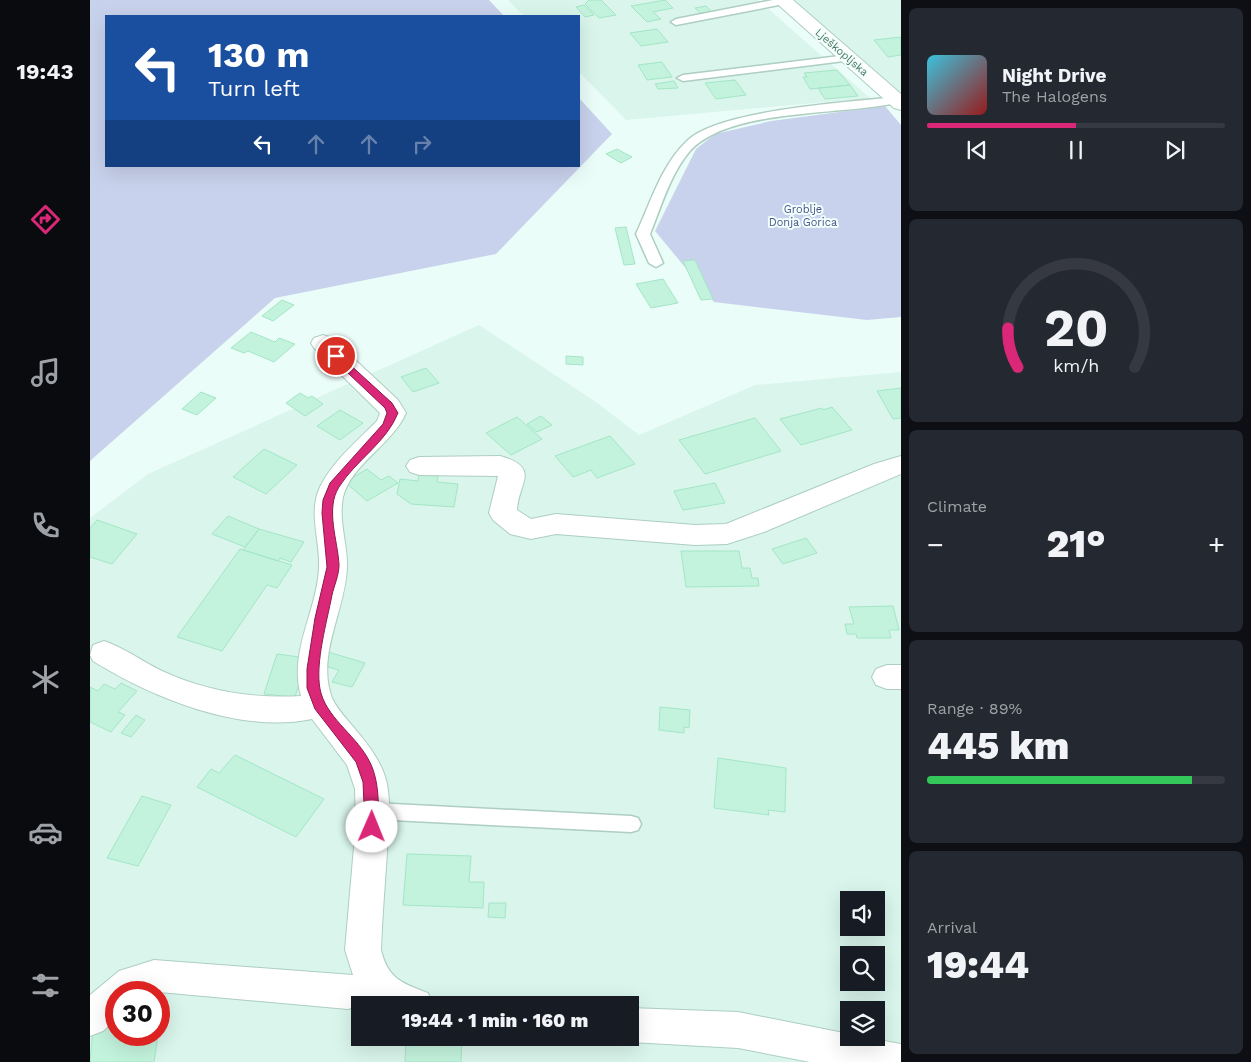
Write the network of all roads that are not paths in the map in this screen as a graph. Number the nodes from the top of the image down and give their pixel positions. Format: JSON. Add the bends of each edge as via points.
{"nodes":[{"id":1,"x":783,"y":1,"type":"edge"},
{"id":2,"x":676,"y":22,"type":"dead end"},
{"id":3,"x":848,"y":58,"type":"junction"},
{"id":4,"x":683,"y":78,"type":"dead end"},
{"id":5,"x":899,"y":102,"type":"edge"},
{"id":6,"x":656,"y":263,"type":"dead end"},
{"id":7,"x":323,"y":343,"type":"dead end"},
{"id":8,"x":901,"y":465,"type":"edge"},
{"id":9,"x":419,"y":466,"type":"dead end"},
{"id":10,"x":104,"y":654,"type":"dead end"},
{"id":11,"x":319,"y":705,"type":"junction"},
{"id":12,"x":373,"y":811,"type":"junction"},
{"id":13,"x":631,"y":824,"type":"dead end"},
{"id":14,"x":143,"y":981,"type":"edge"},
{"id":15,"x":376,"y":984,"type":"junction"},
{"id":16,"x":389,"y":996,"type":"edge"},
{"id":17,"x":105,"y":1006,"type":"edge"},
{"id":18,"x":90,"y":1019,"type":"edge"},
{"id":19,"x":639,"y":1025,"type":"edge"},
{"id":20,"x":901,"y":1062,"type":"edge"}],
"edges":[{"from":1,"to":2,"type":"lane"},
{"from":1,"to":3,"type":"street","name":"Lješkopljska"},
{"from":3,"to":4,"type":"lane"},
{"from":3,"to":5,"type":"street","name":"Lješkopljska"},
{"from":5,"to":6,"type":"lane","via":[[752,118],[694,140],[675,165],[643,234]]},
{"from":7,"to":11,"type":"street","via":[[389,406],[392,413],[388,426],[334,485],[328,500],[333,567],[313,669]]},
{"from":8,"to":9,"type":"street","via":[[754,525],[726,534],[695,535],[556,524],[530,529],[520,527],[503,513],[502,504],[513,479],[510,468],[500,465]]},
{"from":10,"to":11,"type":"street","via":[[170,687],[209,699],[256,707],[298,709]]},
{"from":11,"to":12,"type":"street","via":[[362,760],[370,782]]},
{"from":12,"to":13,"type":"lane"},
{"from":12,"to":15,"type":"street","via":[[362,950],[367,970]]},
{"from":14,"to":15,"type":"street","via":[[154,978],[348,992]]},
{"from":15,"to":16,"type":"street"},
{"from":17,"to":18,"type":"street"},
{"from":19,"to":20,"type":"street","via":[[738,1030]]}]}
